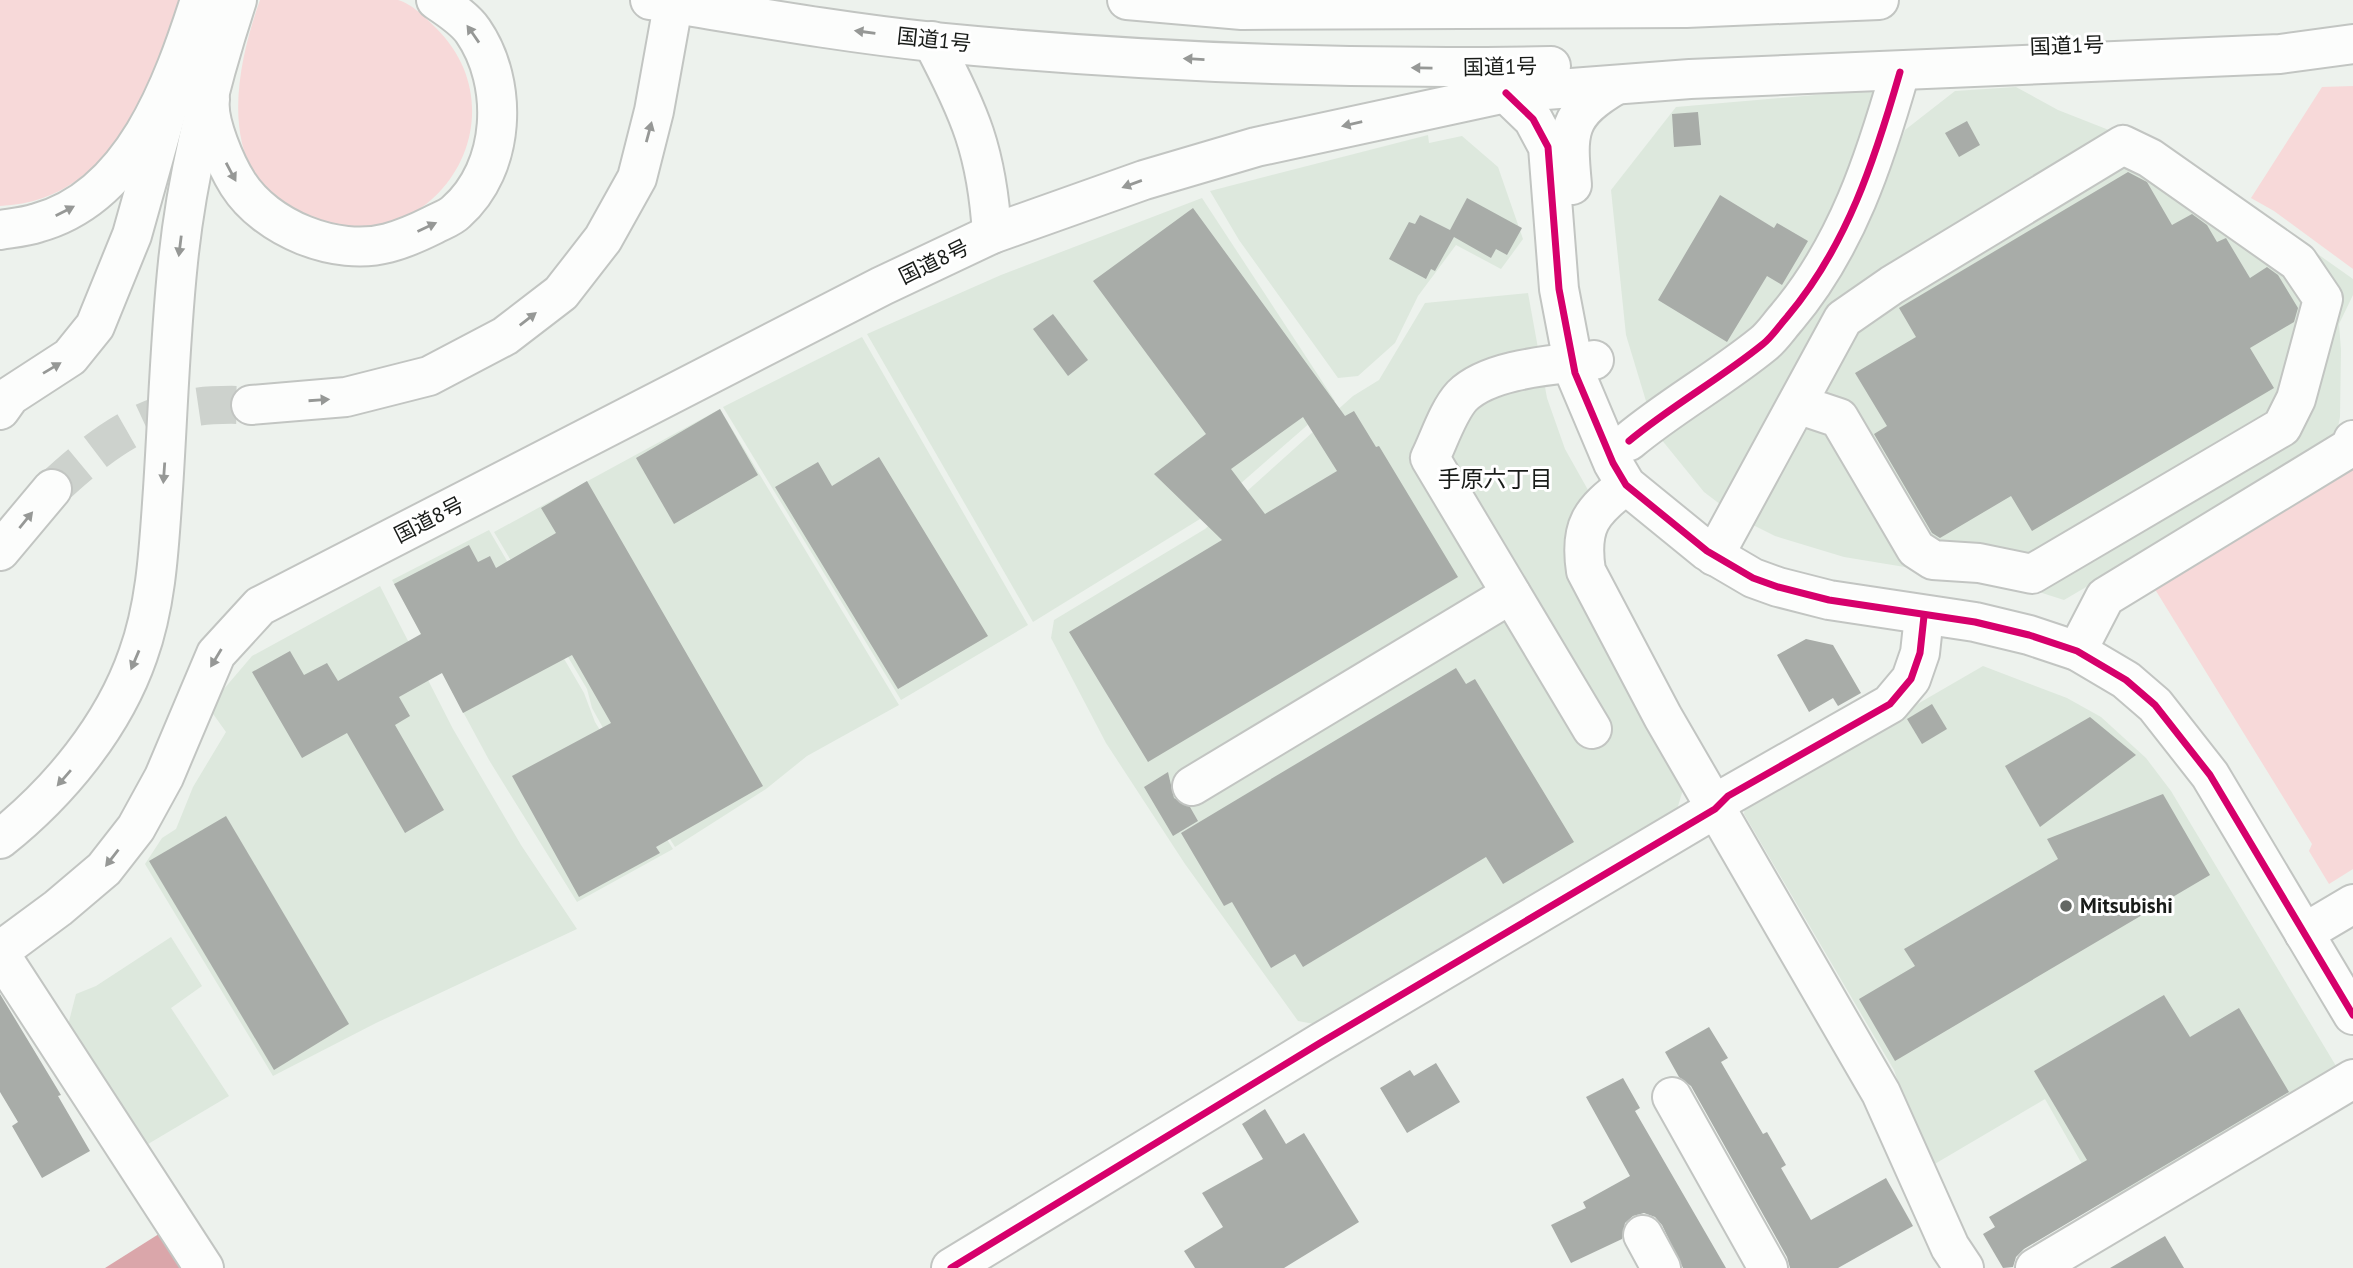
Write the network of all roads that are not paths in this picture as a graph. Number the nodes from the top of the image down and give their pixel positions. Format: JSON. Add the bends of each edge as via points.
{"nodes":[{"id":1,"x":200,"y":0,"type":"edge"},
{"id":2,"x":237,"y":0,"type":"edge"},
{"id":3,"x":436,"y":0,"type":"edge"},
{"id":4,"x":1127,"y":0,"type":"edge"},
{"id":5,"x":1879,"y":0,"type":"edge"},
{"id":6,"x":666,"y":1,"type":"edge"},
{"id":7,"x":1170,"y":2,"type":"edge"},
{"id":8,"x":1465,"y":9,"type":"junction"},
{"id":9,"x":2353,"y":37,"type":"edge"},
{"id":10,"x":932,"y":41,"type":"junction"},
{"id":11,"x":2353,"y":44,"type":"edge"},
{"id":12,"x":200,"y":56,"type":"junction"},
{"id":13,"x":1900,"y":72,"type":"junction"},
{"id":14,"x":1513,"y":80,"type":"junction"},
{"id":15,"x":1616,"y":85,"type":"junction"},
{"id":16,"x":0,"y":230,"type":"edge"},
{"id":17,"x":992,"y":234,"type":"junction"},
{"id":18,"x":1584,"y":361,"type":"junction"},
{"id":19,"x":1797,"y":404,"type":"junction"},
{"id":20,"x":251,"y":405,"type":"tunnel mouth"},
{"id":21,"x":0,"y":410,"type":"edge"},
{"id":22,"x":2353,"y":440,"type":"edge"},
{"id":23,"x":1629,"y":441,"type":"junction"},
{"id":24,"x":1626,"y":485,"type":"junction"},
{"id":25,"x":51,"y":489,"type":"tunnel mouth"},
{"id":26,"x":1657,"y":508,"type":"junction"},
{"id":27,"x":0,"y":551,"type":"edge"},
{"id":28,"x":1714,"y":556,"type":"junction"},
{"id":29,"x":1985,"y":565,"type":"junction"},
{"id":30,"x":1511,"y":594,"type":"junction"},
{"id":31,"x":1924,"y":616,"type":"junction"},
{"id":32,"x":1973,"y":621,"type":"junction"},
{"id":33,"x":2077,"y":651,"type":"junction"},
{"id":34,"x":1592,"y":729,"type":"dead end"},
{"id":35,"x":1192,"y":786,"type":"dead end"},
{"id":36,"x":1715,"y":809,"type":"junction"},
{"id":37,"x":0,"y":839,"type":"edge"},
{"id":38,"x":2353,"y":904,"type":"edge"},
{"id":39,"x":2304,"y":933,"type":"junction"},
{"id":40,"x":0,"y":953,"type":"edge"},
{"id":41,"x":2353,"y":1015,"type":"edge"},
{"id":42,"x":2353,"y":1079,"type":"edge"},
{"id":43,"x":1672,"y":1097,"type":"dead end"},
{"id":44,"x":1643,"y":1235,"type":"dead end"},
{"id":45,"x":204,"y":1268,"type":"edge"},
{"id":46,"x":951,"y":1268,"type":"edge"},
{"id":47,"x":1661,"y":1268,"type":"edge"},
{"id":48,"x":1768,"y":1268,"type":"edge"},
{"id":49,"x":1964,"y":1268,"type":"edge"},
{"id":50,"x":2035,"y":1268,"type":"edge"}],
"edges":[{"from":1,"to":12,"type":"main road"},
{"from":2,"to":12,"type":"main road"},
{"from":12,"to":3,"type":"main road","one_way":true,"via":[[229,169],[250,203],[277,223],[321,241],[387,244],[456,213],[482,178],[494,146],[499,109],[490,64],[472,29]]},
{"from":4,"to":7,"type":"main road"},
{"from":5,"to":8,"type":"main road","via":[[1686,8]]},
{"from":10,"to":6,"type":"main road","name":"国道1号","one_way":true},
{"from":20,"to":6,"type":"main road","one_way":true,"via":[[346,397],[429,376],[505,337],[561,293],[603,239],[637,178],[654,111]]},
{"from":7,"to":8,"type":"main road","via":[[1241,10]]},
{"from":8,"to":14,"type":"main road","via":[[1498,21],[1523,39]]},
{"from":9,"to":14,"type":"main road","name":"国道1号"},
{"from":14,"to":10,"type":"main road","name":"国道1号","one_way":true},
{"from":10,"to":17,"type":"main road","via":[[966,106],[982,153]]},
{"from":11,"to":13,"type":"main road","via":[[2280,54]]},
{"from":16,"to":12,"type":"main road","one_way":true,"via":[[39,223],[75,206],[103,185],[128,158]]},
{"from":21,"to":12,"type":"main road","one_way":true,"via":[[10,396],[70,357],[95,326]]},
{"from":12,"to":37,"type":"main road","one_way":true,"via":[[198,129],[178,262],[157,571],[138,658],[86,752],[36,810]]},
{"from":13,"to":15,"type":"main road"},
{"from":13,"to":23,"type":"main road","via":[[1876,157],[1852,213],[1798,304],[1765,343]]},
{"from":14,"to":15,"type":"main road"},
{"from":14,"to":17,"type":"main road","name":"国道8号","one_way":true,"via":[[1144,180]]},
{"from":14,"to":18,"type":"main road","via":[[1548,147],[1559,289]]},
{"from":15,"to":18,"type":"main road","via":[[1592,99],[1577,117],[1568,139]]},
{"from":17,"to":40,"type":"main road","name":"国道8号","one_way":true,"via":[[260,606],[216,654],[164,777],[136,828],[104,869]]},
{"from":18,"to":23,"type":"main road"},
{"from":18,"to":24,"type":"main road","via":[[1592,418]]},
{"from":18,"to":30,"type":"main road","via":[[1479,382],[1460,398],[1430,458]]},
{"from":19,"to":28,"type":"main road"},
{"from":19,"to":29,"type":"main road","via":[[1839,418],[1916,549],[1933,560]]},
{"from":19,"to":29,"type":"main road","via":[[1843,319],[2123,145],[2150,158],[2298,262],[2323,299],[2297,399],[2282,426],[2032,574]]},
{"from":22,"to":33,"type":"main road","via":[[2351,447],[2105,597]]},
{"from":23,"to":26,"type":"main road"},
{"from":24,"to":26,"type":"main road"},
{"from":24,"to":36,"type":"main road","via":[[1599,505],[1587,526],[1582,544],[1586,570]]},
{"from":27,"to":25,"type":"main road","one_way":true},
{"from":26,"to":28,"type":"main road"},
{"from":28,"to":31,"type":"main road","via":[[1779,587]]},
{"from":29,"to":32,"type":"main road"},
{"from":30,"to":34,"type":"main road"},
{"from":30,"to":35,"type":"main road"},
{"from":31,"to":32,"type":"main road"},
{"from":31,"to":36,"type":"main road","via":[[1920,653],[1911,679],[1890,704],[1728,796]]},
{"from":32,"to":33,"type":"main road"},
{"from":33,"to":39,"type":"main road","via":[[2126,680],[2181,735],[2210,775]]},
{"from":36,"to":46,"type":"main road"},
{"from":36,"to":49,"type":"main road","via":[[1881,1093],[1950,1247]]},
{"from":38,"to":39,"type":"main road"},
{"from":39,"to":41,"type":"main road"},
{"from":40,"to":45,"type":"main road"},
{"from":42,"to":50,"type":"main road"},
{"from":43,"to":48,"type":"main road"},
{"from":44,"to":47,"type":"main road"}]}
